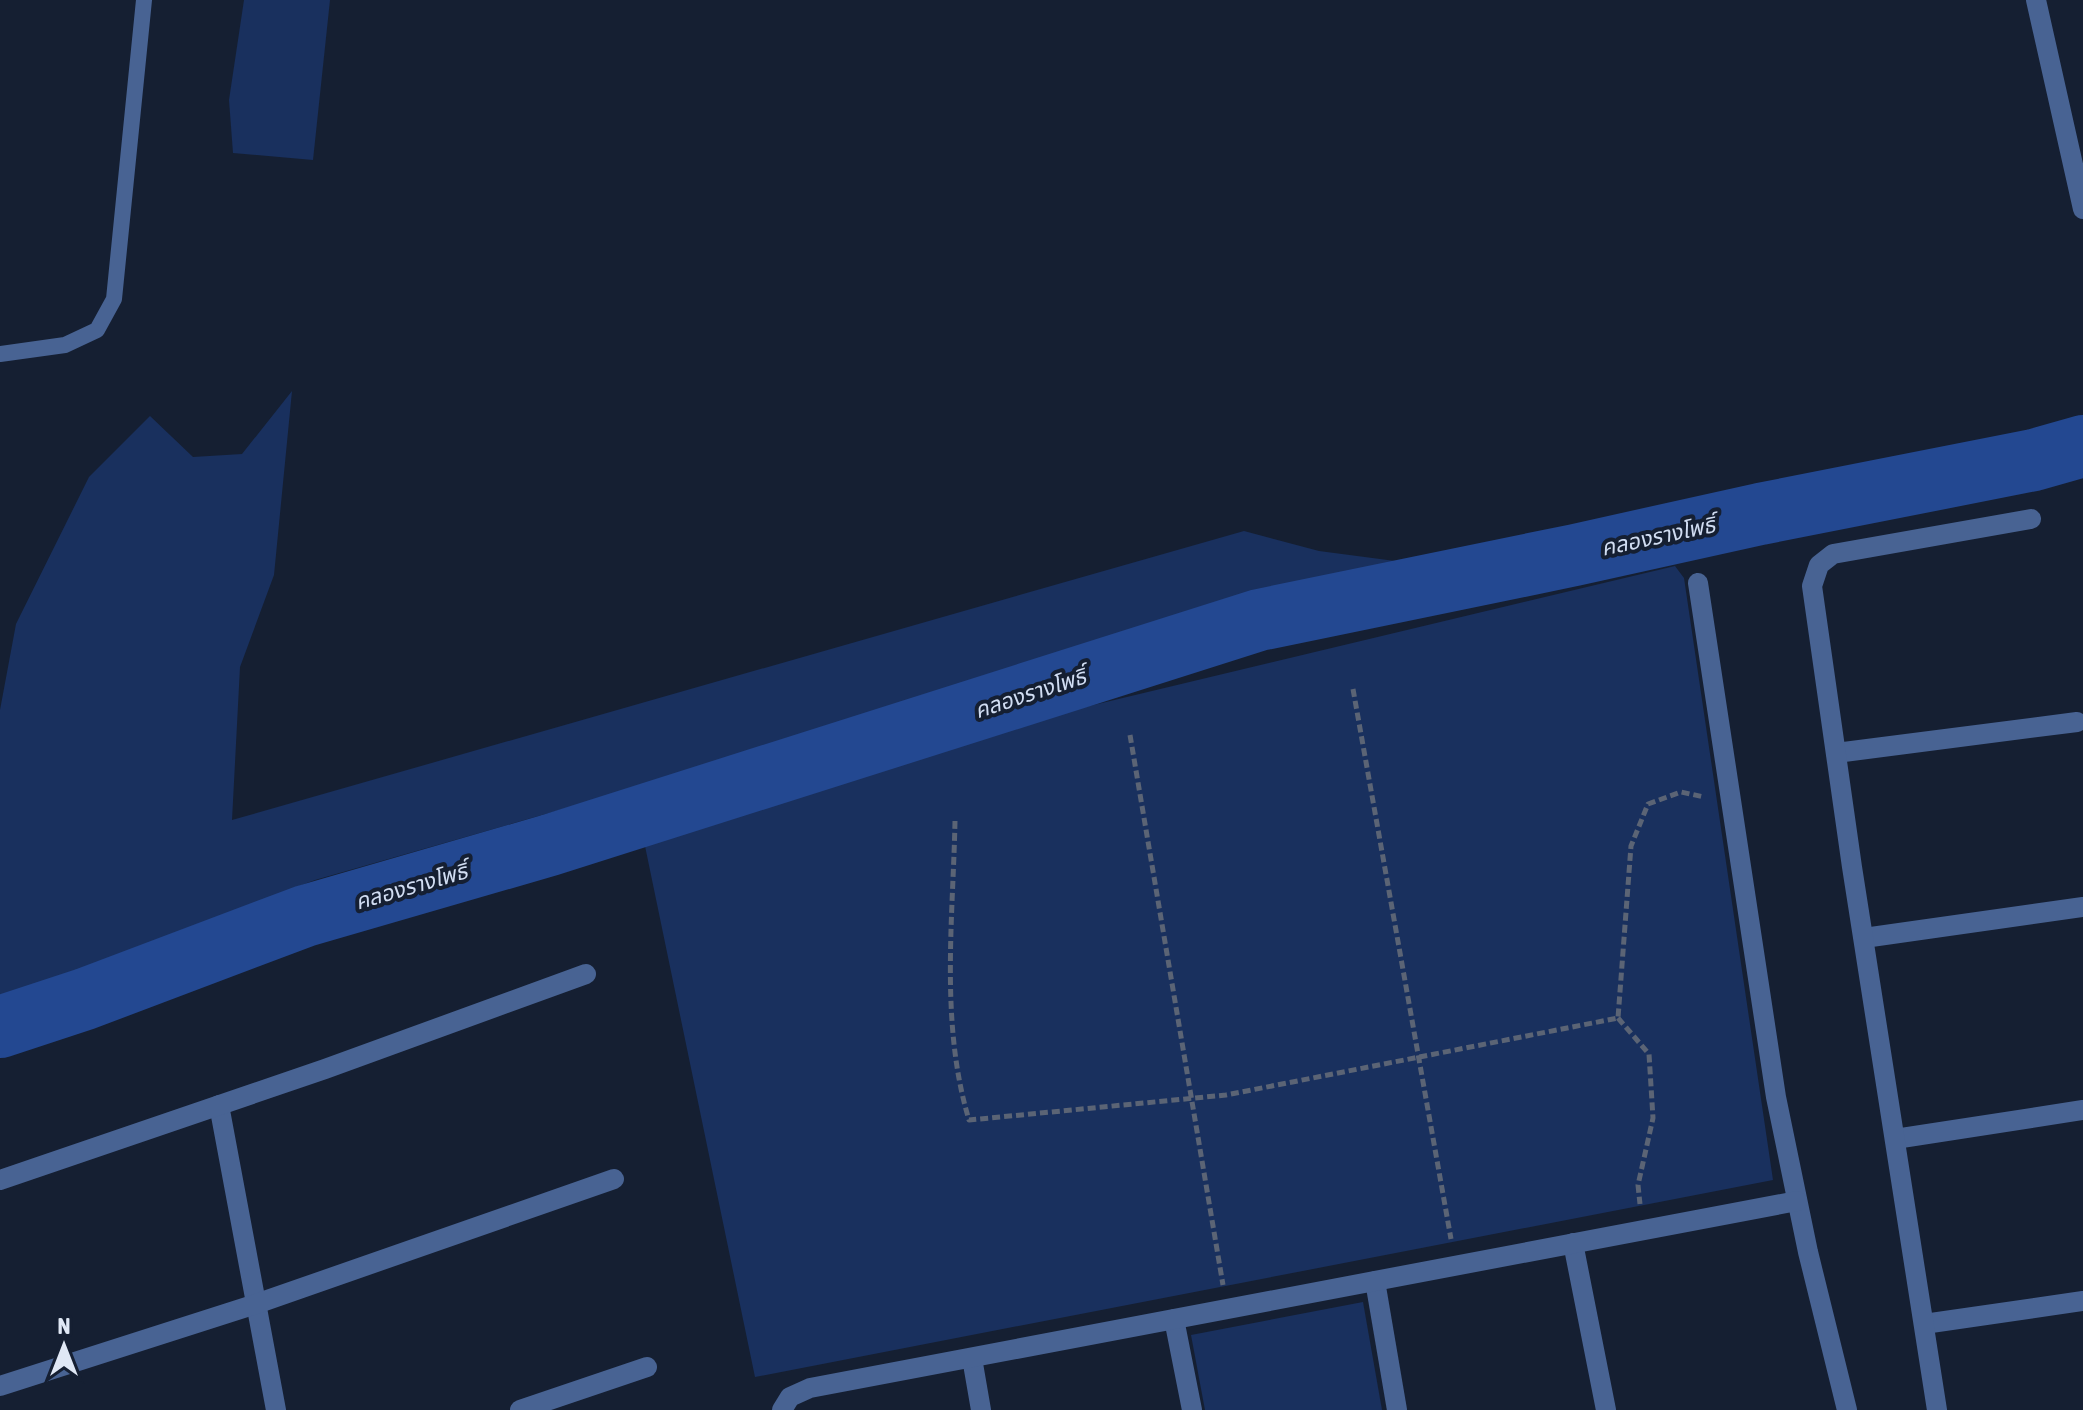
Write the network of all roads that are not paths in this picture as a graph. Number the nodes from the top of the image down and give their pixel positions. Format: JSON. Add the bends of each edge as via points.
{"nodes":[{"id":1,"x":144,"y":0,"type":"edge"},
{"id":2,"x":2036,"y":0,"type":"edge"},
{"id":3,"x":2083,"y":209,"type":"edge"},
{"id":4,"x":0,"y":354,"type":"edge"},
{"id":5,"x":2031,"y":519,"type":"dead end"},
{"id":6,"x":1698,"y":583,"type":"dead end"},
{"id":7,"x":2077,"y":722,"type":"dead end"},
{"id":8,"x":1836,"y":753,"type":"junction"},
{"id":9,"x":2083,"y":907,"type":"edge"},
{"id":10,"x":1864,"y":938,"type":"junction"},
{"id":11,"x":586,"y":974,"type":"dead end"},
{"id":12,"x":219,"y":1105,"type":"junction"},
{"id":13,"x":2083,"y":1110,"type":"edge"},
{"id":14,"x":1895,"y":1139,"type":"junction"},
{"id":15,"x":614,"y":1179,"type":"dead end"},
{"id":16,"x":0,"y":1180,"type":"edge"},
{"id":17,"x":1797,"y":1201,"type":"junction"},
{"id":18,"x":1573,"y":1243,"type":"junction"},
{"id":19,"x":1375,"y":1281,"type":"junction"},
{"id":20,"x":2083,"y":1301,"type":"edge"},
{"id":21,"x":256,"y":1304,"type":"junction"},
{"id":22,"x":1174,"y":1319,"type":"junction"},
{"id":23,"x":1924,"y":1324,"type":"junction"},
{"id":24,"x":972,"y":1358,"type":"junction"},
{"id":25,"x":647,"y":1367,"type":"dead end"},
{"id":26,"x":0,"y":1386,"type":"edge"},
{"id":27,"x":276,"y":1410,"type":"edge"},
{"id":28,"x":520,"y":1410,"type":"edge"},
{"id":29,"x":782,"y":1410,"type":"edge"},
{"id":30,"x":981,"y":1410,"type":"edge"},
{"id":31,"x":1192,"y":1410,"type":"edge"},
{"id":32,"x":1397,"y":1410,"type":"edge"},
{"id":33,"x":1606,"y":1410,"type":"edge"},
{"id":34,"x":1847,"y":1410,"type":"edge"},
{"id":35,"x":1937,"y":1410,"type":"edge"}],
"edges":[{"from":1,"to":4,"type":"lane","via":[[114,299],[97,330],[65,345]]},
{"from":2,"to":3,"type":"street"},
{"from":5,"to":8,"type":"street","via":[[1833,554],[1819,565],[1812,586]]},
{"from":6,"to":17,"type":"street","via":[[1776,1097]]},
{"from":7,"to":8,"type":"street"},
{"from":8,"to":10,"type":"street"},
{"from":9,"to":10,"type":"street"},
{"from":10,"to":14,"type":"street"},
{"from":11,"to":12,"type":"street"},
{"from":12,"to":16,"type":"street"},
{"from":12,"to":21,"type":"street"},
{"from":13,"to":14,"type":"street"},
{"from":14,"to":23,"type":"street"},
{"from":15,"to":21,"type":"street"},
{"from":17,"to":18,"type":"street"},
{"from":17,"to":34,"type":"street"},
{"from":18,"to":19,"type":"street"},
{"from":18,"to":33,"type":"street"},
{"from":19,"to":22,"type":"street"},
{"from":19,"to":32,"type":"street"},
{"from":20,"to":23,"type":"street"},
{"from":21,"to":26,"type":"street"},
{"from":21,"to":27,"type":"street"},
{"from":22,"to":24,"type":"street"},
{"from":22,"to":31,"type":"street"},
{"from":23,"to":35,"type":"street"},
{"from":24,"to":29,"type":"street","via":[[810,1388],[790,1397]]},
{"from":24,"to":30,"type":"street"},
{"from":25,"to":28,"type":"street"}]}
